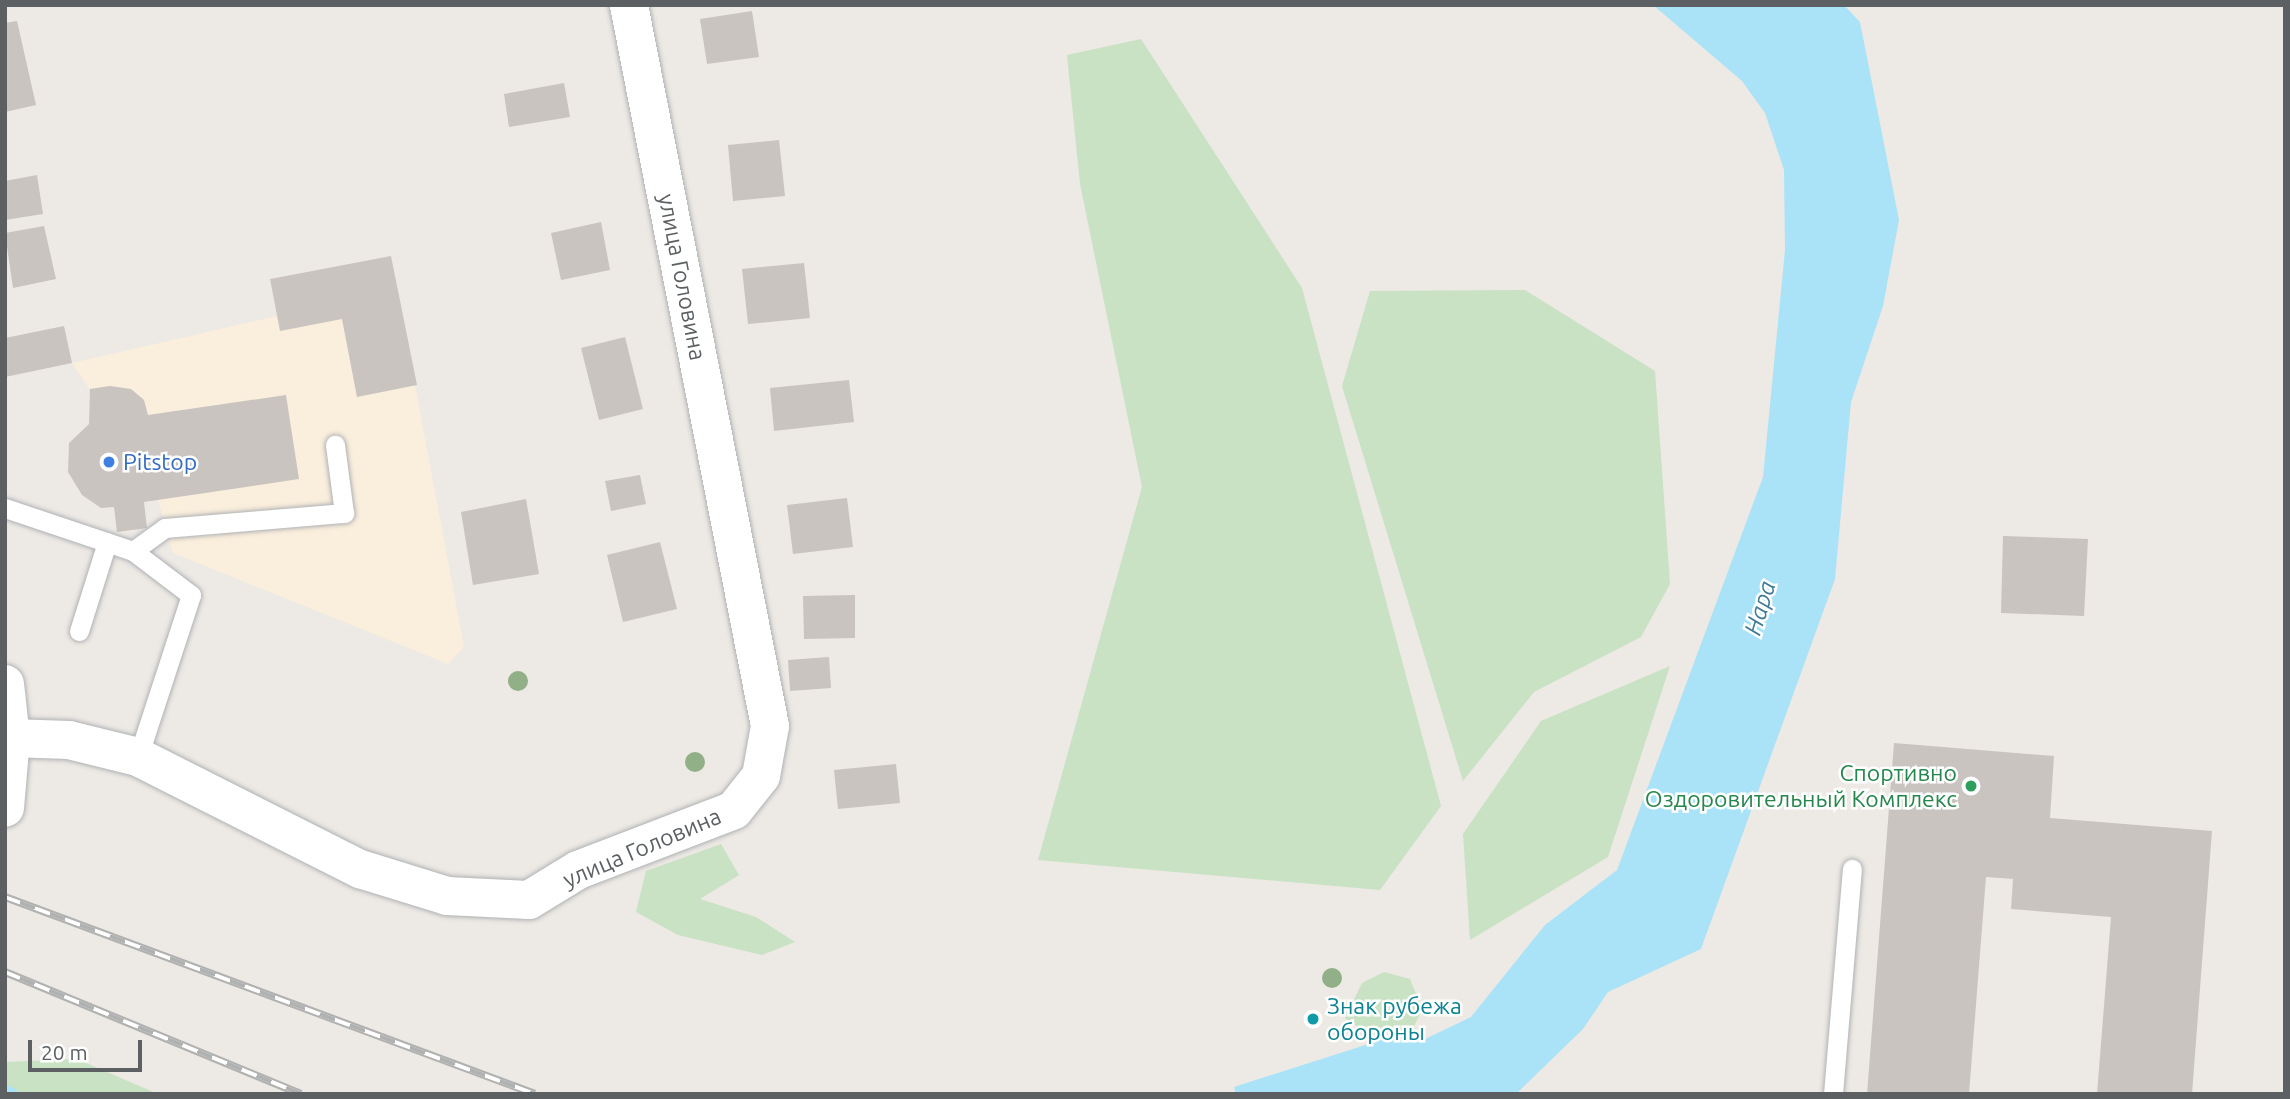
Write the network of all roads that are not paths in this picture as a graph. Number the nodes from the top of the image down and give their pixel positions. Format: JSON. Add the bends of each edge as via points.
{"nodes":[{"id":1,"x":629,"y":5,"type":"edge"},
{"id":2,"x":335,"y":445,"type":"dead end"},
{"id":3,"x":5,"y":508,"type":"edge"},
{"id":4,"x":107,"y":542,"type":"junction"},
{"id":5,"x":133,"y":551,"type":"junction"},
{"id":6,"x":79,"y":631,"type":"dead end"},
{"id":7,"x":5,"y":684,"type":"edge"},
{"id":8,"x":11,"y":738,"type":"junction"},
{"id":9,"x":138,"y":757,"type":"junction"},
{"id":10,"x":5,"y":808,"type":"edge"},
{"id":11,"x":1852,"y":869,"type":"dead end"},
{"id":12,"x":1833,"y":1094,"type":"edge"}],
"edges":[{"from":1,"to":9,"type":"street","name":"улица Головина","via":[[770,726],[761,776],[734,810],[579,870],[529,900],[447,896],[360,869]]},
{"from":2,"to":5,"type":"lane","via":[[344,513],[166,528]]},
{"from":3,"to":4,"type":"lane"},
{"from":4,"to":5,"type":"lane"},
{"from":4,"to":6,"type":"lane"},
{"from":5,"to":9,"type":"lane","via":[[191,596]]},
{"from":7,"to":8,"type":"street"},
{"from":8,"to":9,"type":"street","name":"улица Головина","via":[[69,740]]},
{"from":8,"to":10,"type":"street"},
{"from":11,"to":12,"type":"lane"}]}
